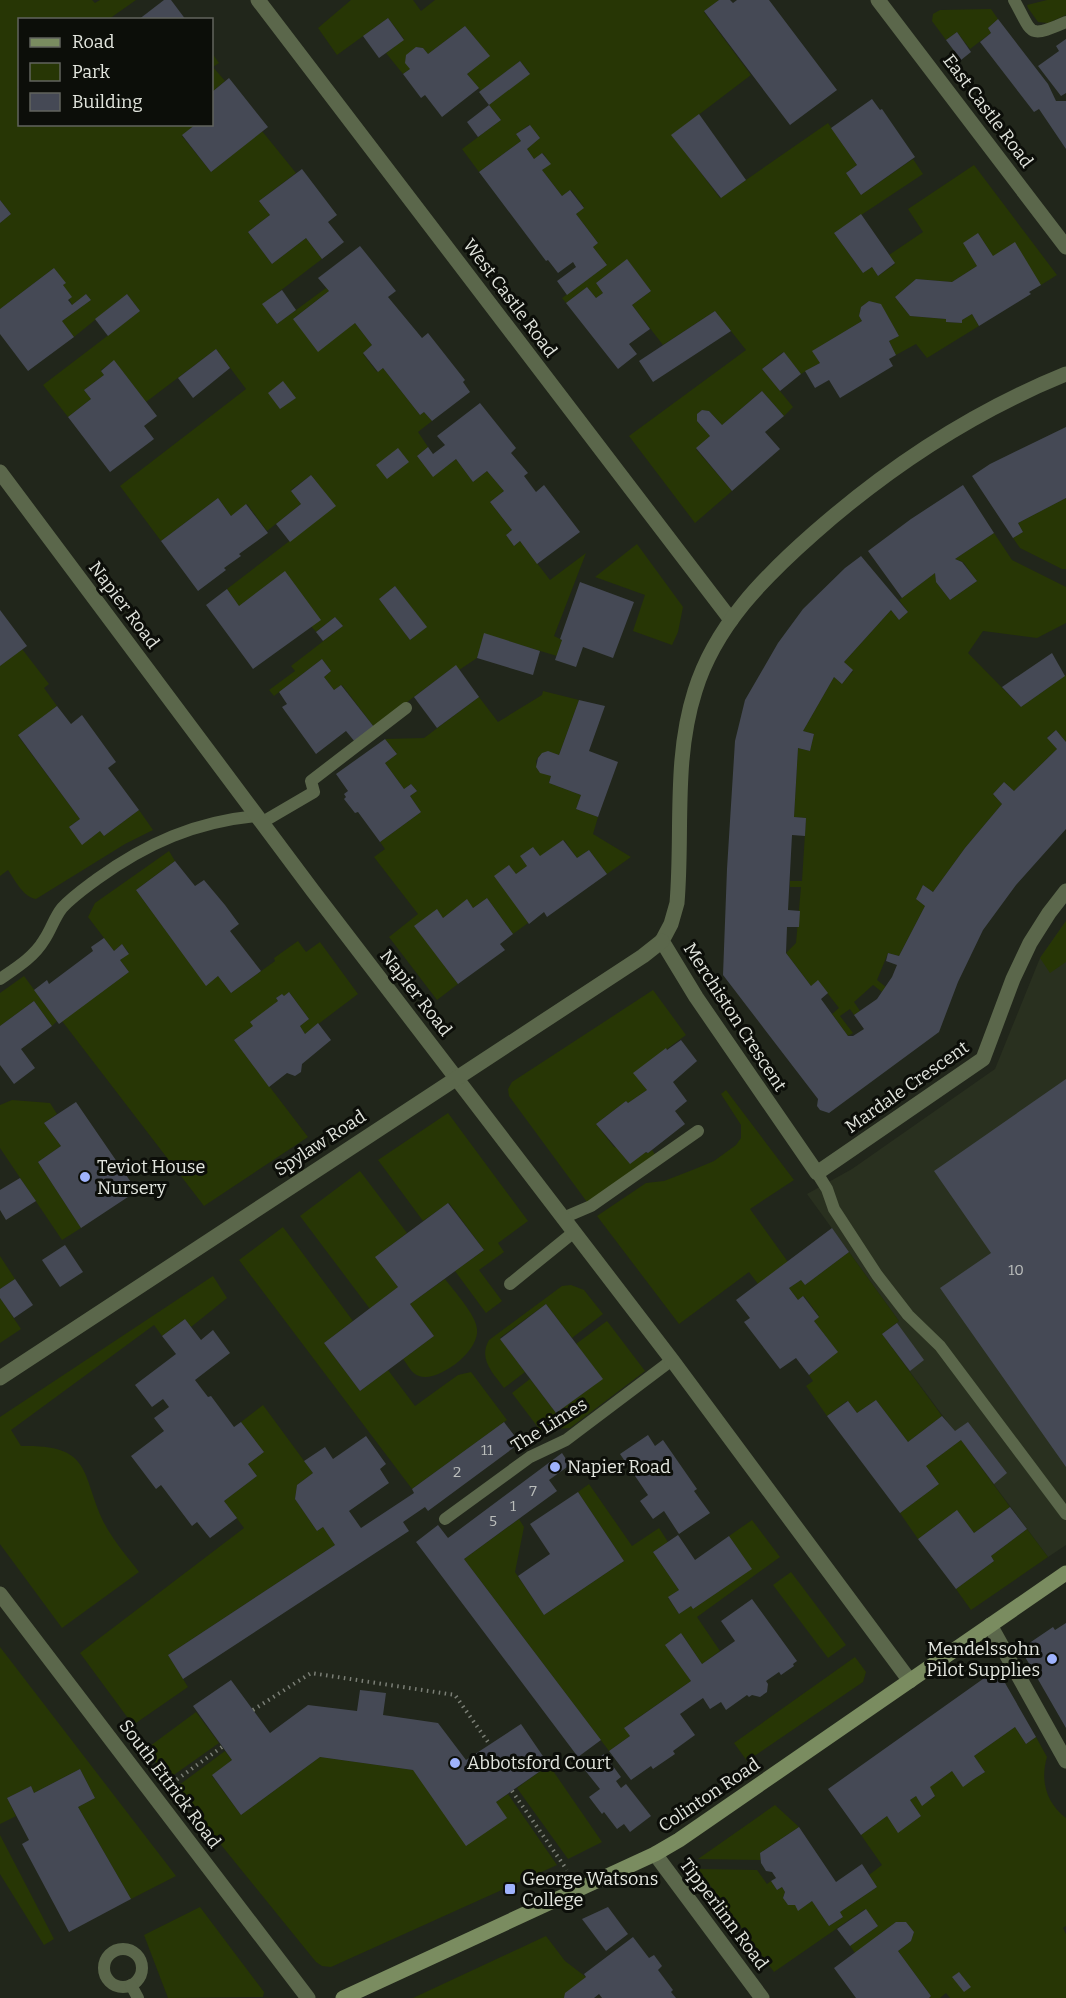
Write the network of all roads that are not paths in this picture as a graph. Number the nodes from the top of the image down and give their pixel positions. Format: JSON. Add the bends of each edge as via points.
{"nodes":[{"id":1,"x":258,"y":0,"type":"edge"},
{"id":2,"x":878,"y":0,"type":"edge"},
{"id":3,"x":1014,"y":0,"type":"edge"},
{"id":4,"x":1066,"y":21,"type":"edge"},
{"id":5,"x":1066,"y":247,"type":"edge"},
{"id":6,"x":1066,"y":374,"type":"edge"},
{"id":7,"x":0,"y":472,"type":"edge"},
{"id":8,"x":731,"y":620,"type":"junction"},
{"id":9,"x":406,"y":708,"type":"dead end"},
{"id":10,"x":259,"y":820,"type":"junction"},
{"id":11,"x":1066,"y":891,"type":"edge"},
{"id":12,"x":662,"y":941,"type":"junction"},
{"id":13,"x":0,"y":979,"type":"edge"},
{"id":14,"x":457,"y":1077,"type":"junction"},
{"id":15,"x":698,"y":1131,"type":"dead end"},
{"id":16,"x":817,"y":1173,"type":"junction"},
{"id":17,"x":563,"y":1218,"type":"junction"},
{"id":18,"x":574,"y":1232,"type":"junction"},
{"id":19,"x":510,"y":1284,"type":"dead end"},
{"id":20,"x":672,"y":1360,"type":"junction"},
{"id":21,"x":0,"y":1378,"type":"edge"},
{"id":22,"x":1066,"y":1514,"type":"edge"},
{"id":23,"x":445,"y":1519,"type":"dead end"},
{"id":24,"x":1066,"y":1573,"type":"edge"},
{"id":25,"x":0,"y":1594,"type":"edge"},
{"id":26,"x":990,"y":1625,"type":"junction"},
{"id":27,"x":910,"y":1681,"type":"junction"},
{"id":28,"x":1066,"y":1761,"type":"edge"},
{"id":29,"x":655,"y":1854,"type":"junction"},
{"id":30,"x":131,"y":1985,"type":"dead end"},
{"id":31,"x":138,"y":1998,"type":"edge"},
{"id":32,"x":308,"y":1998,"type":"edge"},
{"id":33,"x":343,"y":1998,"type":"edge"},
{"id":34,"x":762,"y":1998,"type":"edge"}],
"edges":[{"from":1,"to":8,"type":"street","name":"West Castle Road"},
{"from":2,"to":5,"type":"street","name":"East Castle Road"},
{"from":3,"to":4,"type":"lane","via":[[1035,32]]},
{"from":6,"to":8,"type":"street","name":"Merchiston Crescent","via":[[970,419],[875,481],[781,563]]},
{"from":7,"to":10,"type":"street","name":"Napier Road"},
{"from":8,"to":12,"type":"street","name":"Merchiston Crescent","via":[[705,665],[688,721],[681,763],[677,903]]},
{"from":9,"to":10,"type":"lane","via":[[311,781],[314,792]]},
{"from":10,"to":13,"type":"lane","via":[[226,819],[177,833],[120,863],[64,906],[34,954]]},
{"from":10,"to":14,"type":"street","name":"Napier Road"},
{"from":11,"to":16,"type":"street","name":"Mardale Crescent","via":[[1030,943],[984,1059]]},
{"from":12,"to":14,"type":"street","name":"Spylaw Road"},
{"from":12,"to":16,"type":"street","name":"Merchiston Crescent"},
{"from":14,"to":17,"type":"street","name":"Napier Road"},
{"from":14,"to":21,"type":"street","name":"Spylaw Road"},
{"from":15,"to":17,"type":"lane","via":[[591,1206]]},
{"from":16,"to":22,"type":"lane","via":[[834,1209],[877,1275],[908,1315],[940,1346]]},
{"from":17,"to":18,"type":"street","name":"Napier Road"},
{"from":18,"to":19,"type":"lane"},
{"from":18,"to":20,"type":"street","name":"Napier Road"},
{"from":20,"to":23,"type":"lane","name":"The Limes","via":[[566,1440],[530,1456]]},
{"from":20,"to":27,"type":"street","name":"Napier Road"},
{"from":24,"to":26,"type":"street","name":"Colinton Road"},
{"from":25,"to":32,"type":"street","name":"South Ettrick Road"},
{"from":26,"to":27,"type":"street","name":"Colinton Road"},
{"from":26,"to":28,"type":"street"},
{"from":27,"to":29,"type":"street","name":"Colinton Road","via":[[701,1827]]},
{"from":29,"to":33,"type":"street","name":"Colinton Road"},
{"from":29,"to":34,"type":"street","name":"Tipperlinn Road"},
{"from":30,"to":31,"type":"lane"}]}
